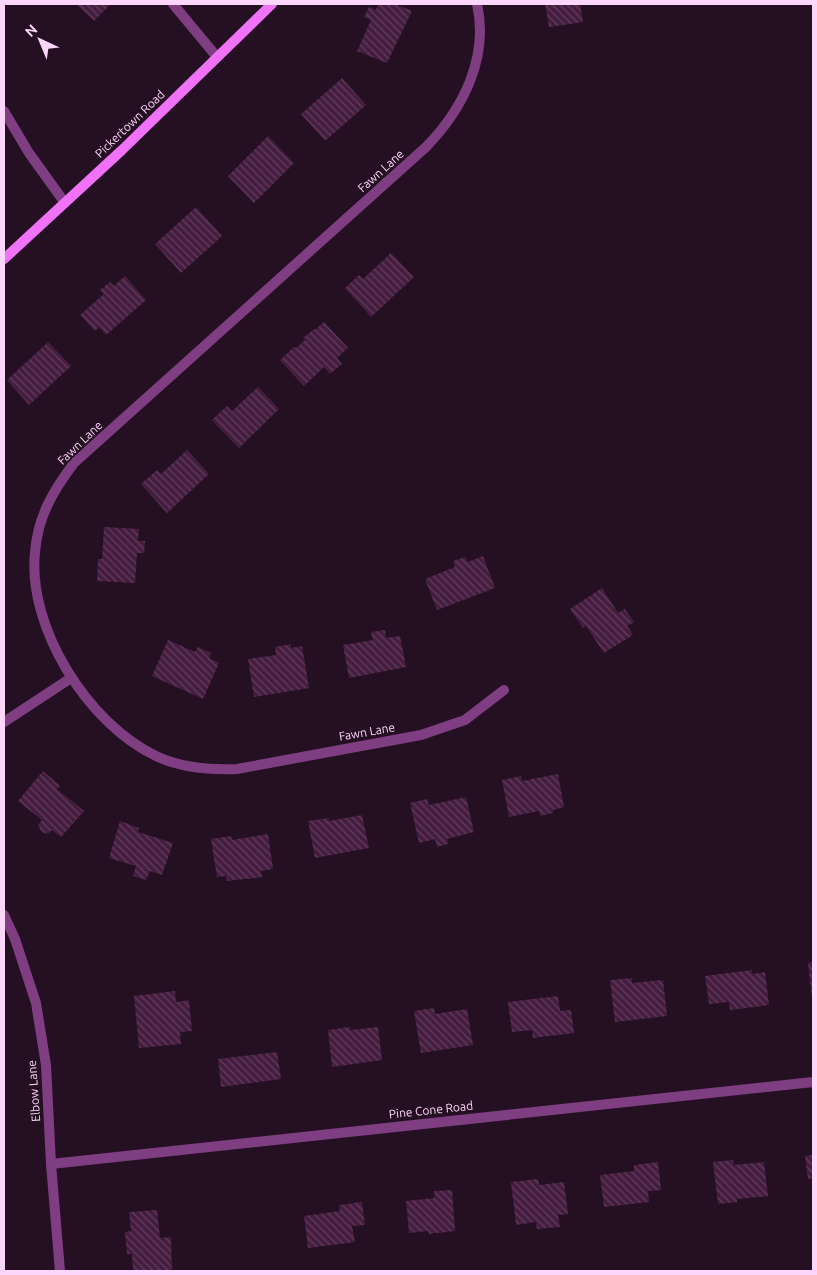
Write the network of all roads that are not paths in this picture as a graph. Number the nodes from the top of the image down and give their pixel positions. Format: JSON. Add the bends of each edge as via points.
{"nodes":[{"id":1,"x":173,"y":4,"type":"edge"},
{"id":2,"x":272,"y":4,"type":"edge"},
{"id":3,"x":477,"y":4,"type":"edge"},
{"id":4,"x":217,"y":57,"type":"junction"},
{"id":5,"x":4,"y":111,"type":"edge"},
{"id":6,"x":65,"y":203,"type":"junction"},
{"id":7,"x":4,"y":259,"type":"edge"},
{"id":8,"x":71,"y":678,"type":"junction"},
{"id":9,"x":504,"y":690,"type":"dead end"},
{"id":10,"x":4,"y":722,"type":"edge"},
{"id":11,"x":4,"y":915,"type":"edge"},
{"id":12,"x":813,"y":1082,"type":"edge"},
{"id":13,"x":51,"y":1164,"type":"junction"},
{"id":14,"x":60,"y":1271,"type":"edge"}],
"edges":[{"from":1,"to":4,"type":"street"},
{"from":2,"to":4,"type":"street","name":"Pickertown Road"},
{"from":3,"to":8,"type":"street","name":"Fawn Lane","via":[[480,44],[474,72],[461,103],[442,131],[74,463],[55,489],[41,518],[34,572],[38,604]]},
{"from":4,"to":6,"type":"street","name":"Pickertown Road"},
{"from":5,"to":6,"type":"street"},
{"from":6,"to":7,"type":"street","name":"Pickertown Road"},
{"from":8,"to":9,"type":"street","name":"Fawn Lane","via":[[115,730],[130,742],[157,757],[188,767],[220,770],[421,735],[465,720]]},
{"from":8,"to":10,"type":"street"},
{"from":11,"to":13,"type":"street","name":"Elbow Lane","via":[[16,939],[36,1003],[46,1064]]},
{"from":12,"to":13,"type":"street","name":"Pine Cone Road"},
{"from":13,"to":14,"type":"street","name":"Elbow Lane"}]}
